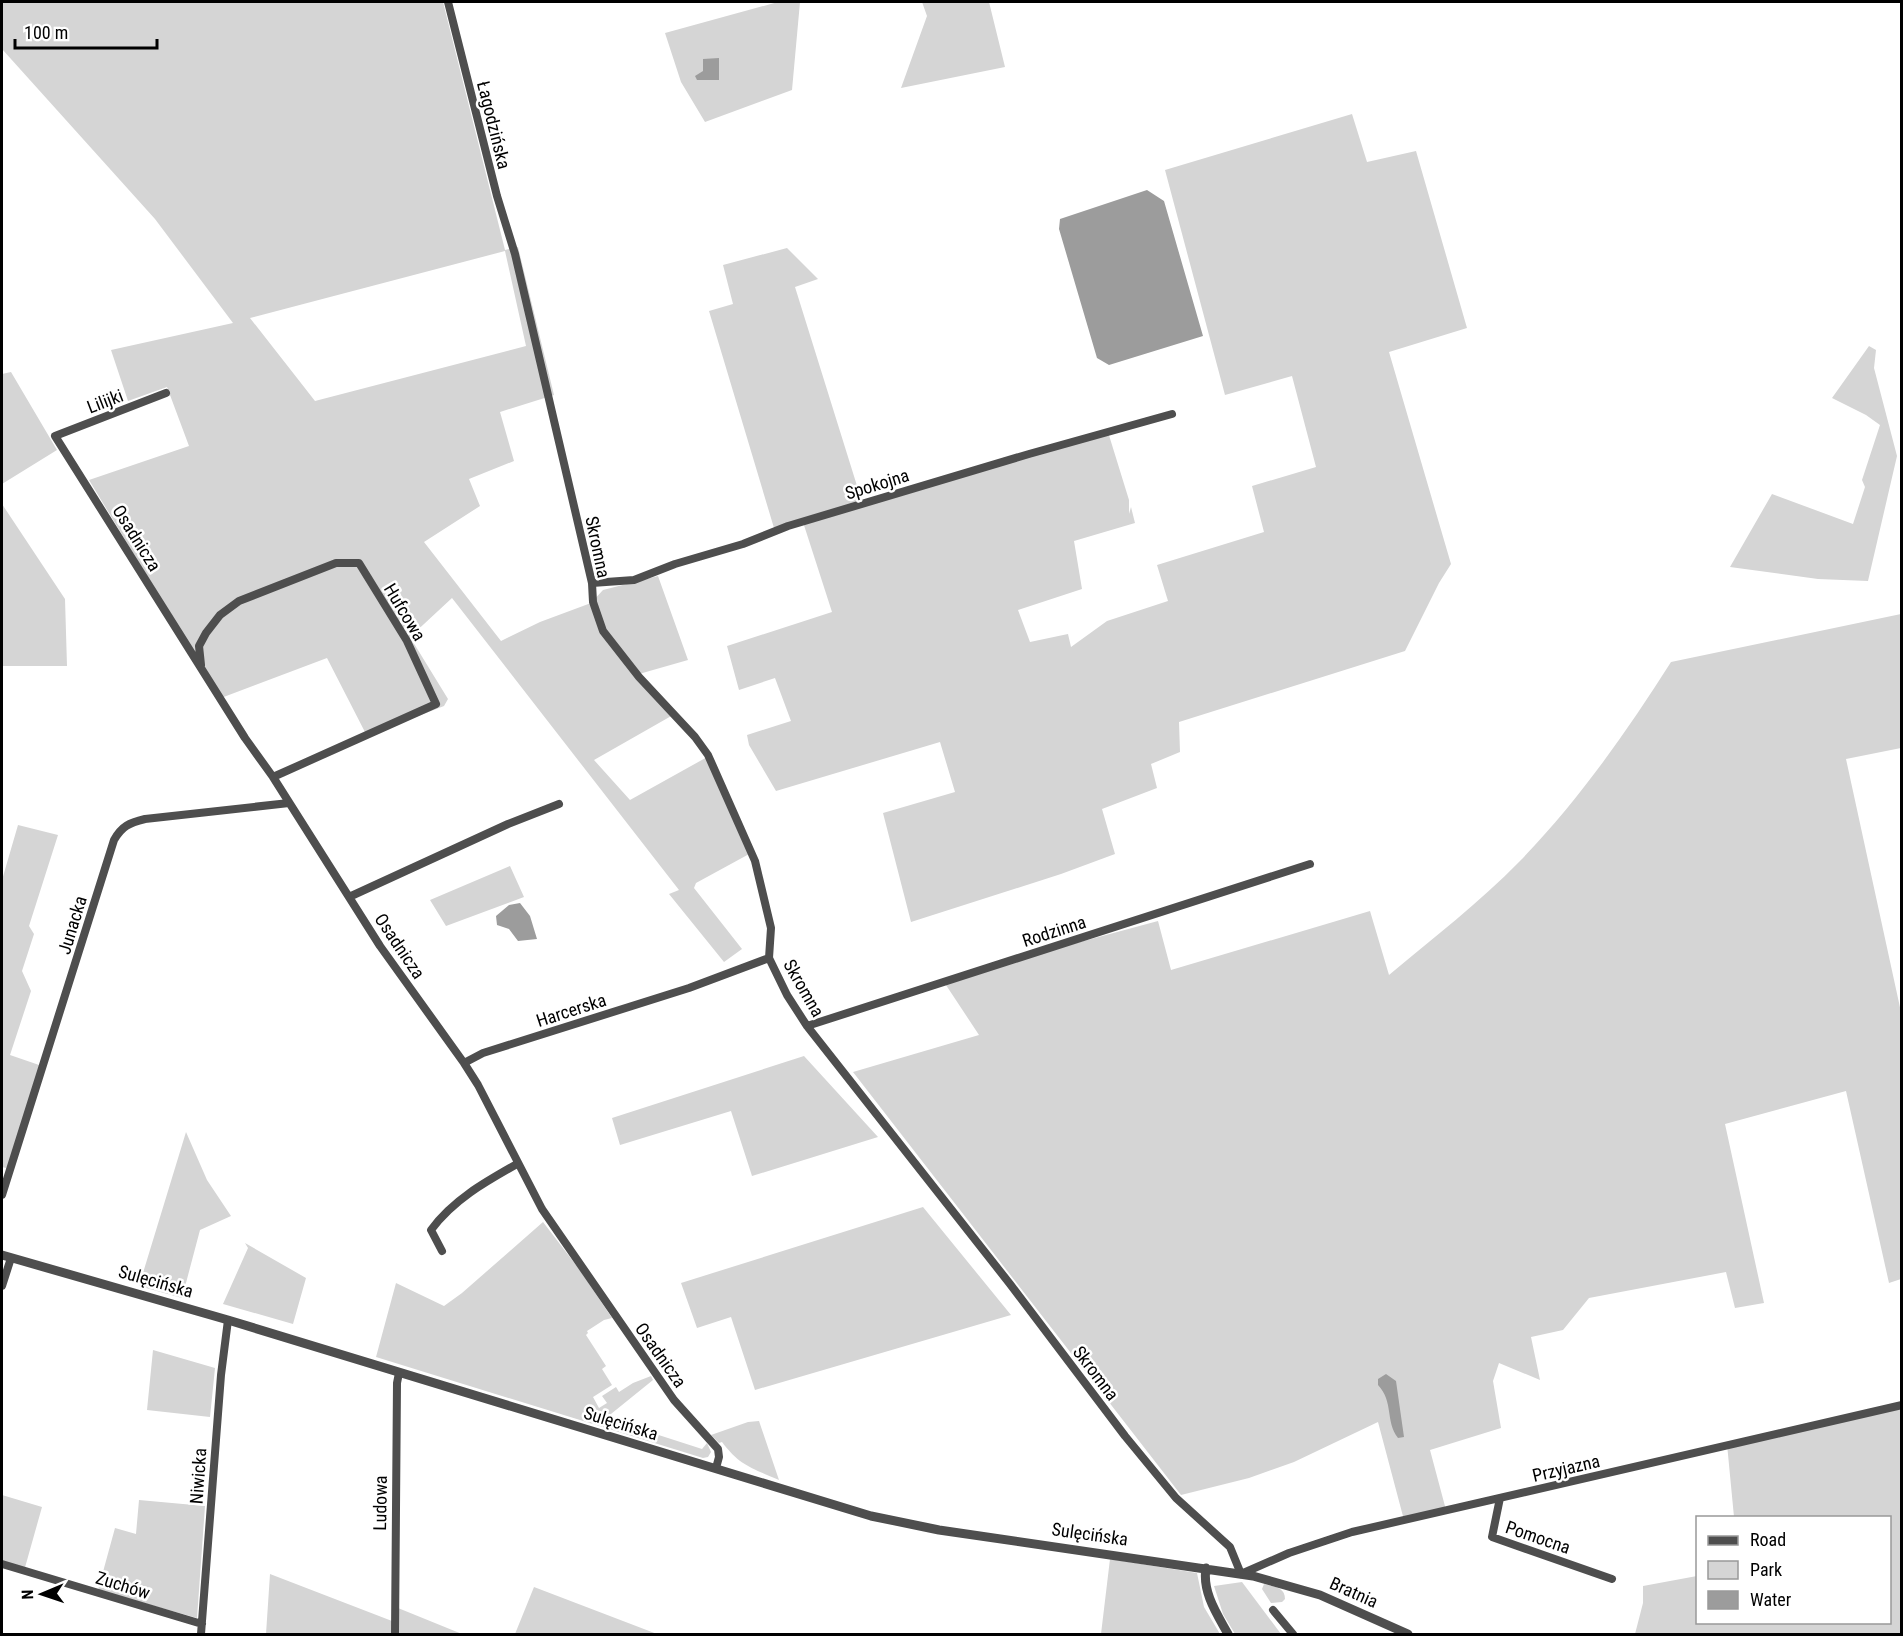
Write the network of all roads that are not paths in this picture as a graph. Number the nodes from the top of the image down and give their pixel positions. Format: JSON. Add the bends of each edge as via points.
{"nodes":[{"id":1,"x":448,"y":2,"type":"edge"},
{"id":2,"x":515,"y":254,"type":"joint"},
{"id":3,"x":166,"y":393,"type":"dead end"},
{"id":4,"x":1172,"y":414,"type":"dead end"},
{"id":5,"x":55,"y":436,"type":"joint"},
{"id":6,"x":592,"y":583,"type":"junction"},
{"id":7,"x":201,"y":666,"type":"junction"},
{"id":8,"x":273,"y":777,"type":"junction"},
{"id":9,"x":289,"y":802,"type":"junction"},
{"id":10,"x":559,"y":804,"type":"dead end"},
{"id":11,"x":1310,"y":864,"type":"dead end"},
{"id":12,"x":349,"y":897,"type":"junction"},
{"id":13,"x":769,"y":958,"type":"junction"},
{"id":14,"x":807,"y":1026,"type":"junction"},
{"id":15,"x":464,"y":1062,"type":"junction"},
{"id":16,"x":517,"y":1164,"type":"junction"},
{"id":17,"x":2,"y":1195,"type":"edge"},
{"id":18,"x":442,"y":1251,"type":"dead end"},
{"id":19,"x":6,"y":1256,"type":"edge"},
{"id":20,"x":2,"y":1286,"type":"edge"},
{"id":21,"x":228,"y":1320,"type":"junction"},
{"id":22,"x":399,"y":1373,"type":"junction"},
{"id":23,"x":1902,"y":1405,"type":"edge"},
{"id":24,"x":716,"y":1468,"type":"junction"},
{"id":25,"x":1500,"y":1498,"type":"junction"},
{"id":26,"x":2,"y":1564,"type":"edge"},
{"id":27,"x":1206,"y":1568,"type":"junction"},
{"id":28,"x":1241,"y":1574,"type":"junction"},
{"id":29,"x":1612,"y":1579,"type":"dead end"},
{"id":30,"x":1273,"y":1610,"type":"dead end"},
{"id":31,"x":202,"y":1624,"type":"junction"},
{"id":32,"x":201,"y":1635,"type":"edge"},
{"id":33,"x":395,"y":1635,"type":"edge"},
{"id":34,"x":1228,"y":1635,"type":"edge"},
{"id":35,"x":1293,"y":1635,"type":"edge"},
{"id":36,"x":1408,"y":1635,"type":"edge"}],
"edges":[{"from":1,"to":2,"type":"street","name":"Łagodzińska"},
{"from":2,"to":6,"type":"street","name":"Skromna"},
{"from":3,"to":5,"type":"street","name":"Lilijki"},
{"from":4,"to":6,"type":"street","name":"Spokojna","via":[[788,526],[634,580]]},
{"from":5,"to":7,"type":"street","name":"Osadnicza"},
{"from":6,"to":13,"type":"street","name":"Skromna","via":[[593,602],[603,631],[708,755],[755,861],[771,928]]},
{"from":7,"to":8,"type":"street","name":"Osadnicza"},
{"from":7,"to":8,"type":"street","name":"Hufcowa","via":[[199,646],[206,633],[238,601],[336,563],[359,563],[406,640],[436,704]]},
{"from":8,"to":9,"type":"street","name":"Osadnicza"},
{"from":9,"to":12,"type":"street","name":"Osadnicza"},
{"from":9,"to":17,"type":"street","name":"Junacka","via":[[145,819],[126,824],[119,831]]},
{"from":10,"to":12,"type":"street"},
{"from":11,"to":14,"type":"street","name":"Rodzinna"},
{"from":12,"to":15,"type":"street","name":"Osadnicza"},
{"from":13,"to":14,"type":"street","name":"Skromna"},
{"from":13,"to":15,"type":"street","name":"Harcerska"},
{"from":14,"to":28,"type":"street","name":"Skromna","via":[[1125,1436],[1176,1498],[1230,1547]]},
{"from":15,"to":16,"type":"street","name":"Osadnicza"},
{"from":16,"to":18,"type":"street","via":[[474,1189],[442,1214],[431,1230]]},
{"from":16,"to":24,"type":"street","name":"Osadnicza","via":[[542,1209],[640,1352],[674,1400],[718,1449]]},
{"from":19,"to":20,"type":"street"},
{"from":19,"to":21,"type":"street","name":"Sulęcińska"},
{"from":21,"to":22,"type":"street","name":"Sulęcińska"},
{"from":21,"to":31,"type":"street","name":"Niwicka"},
{"from":22,"to":24,"type":"street","name":"Sulęcińska"},
{"from":22,"to":33,"type":"street","name":"Ludowa"},
{"from":23,"to":25,"type":"street","name":"Przyjazna"},
{"from":24,"to":27,"type":"street","name":"Sulęcińska","via":[[871,1516],[939,1530]]},
{"from":25,"to":28,"type":"street","name":"Przyjazna","via":[[1352,1532]]},
{"from":25,"to":29,"type":"street","name":"Pomocna","via":[[1492,1537]]},
{"from":26,"to":31,"type":"street","name":"Zuchów"},
{"from":27,"to":28,"type":"street","name":"Sulęcińska"},
{"from":27,"to":34,"type":"street","via":[[1204,1580]]},
{"from":28,"to":36,"type":"street","name":"Bratnia","via":[[1320,1595]]},
{"from":30,"to":35,"type":"street"},
{"from":31,"to":32,"type":"street","name":"Niwicka"}]}
